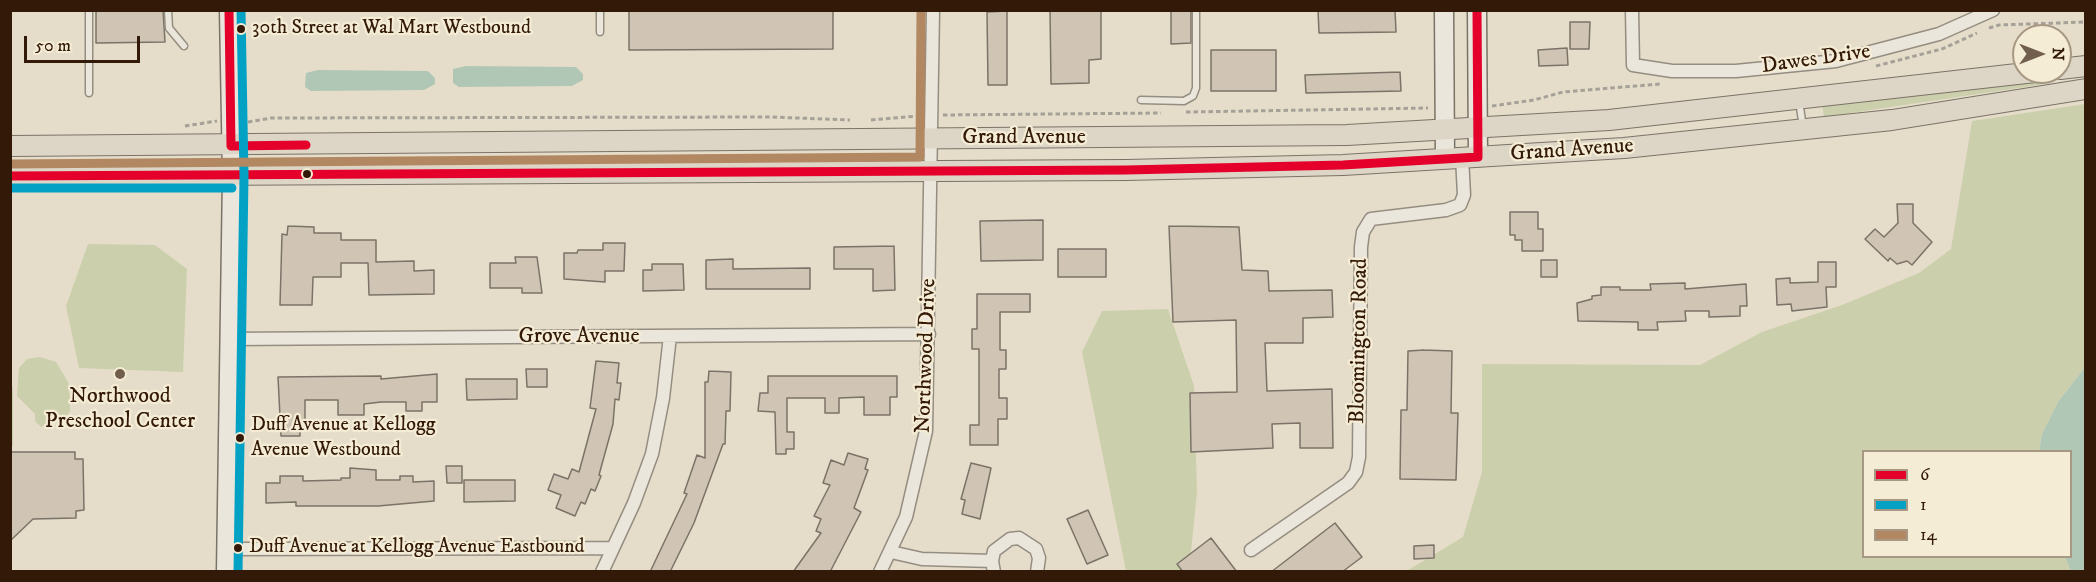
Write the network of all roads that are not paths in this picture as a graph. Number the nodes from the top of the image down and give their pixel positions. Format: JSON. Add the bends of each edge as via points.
{"nodes":[{"id":1,"x":89,"y":10,"type":"edge"},
{"id":2,"x":168,"y":10,"type":"edge"},
{"id":3,"x":228,"y":10,"type":"edge"},
{"id":4,"x":600,"y":10,"type":"edge"},
{"id":5,"x":933,"y":10,"type":"edge"},
{"id":6,"x":1196,"y":10,"type":"edge"},
{"id":7,"x":1444,"y":10,"type":"edge"},
{"id":8,"x":1477,"y":10,"type":"edge"},
{"id":9,"x":1632,"y":10,"type":"edge"},
{"id":10,"x":1993,"y":10,"type":"edge"},
{"id":11,"x":600,"y":32,"type":"dead end"},
{"id":12,"x":184,"y":46,"type":"dead end"},
{"id":13,"x":2012,"y":75,"type":"edge"},
{"id":14,"x":2085,"y":89,"type":"edge"},
{"id":15,"x":89,"y":93,"type":"dead end"},
{"id":16,"x":1799,"y":98,"type":"junction"},
{"id":17,"x":1141,"y":100,"type":"dead end"},
{"id":18,"x":1478,"y":128,"type":"junction"},
{"id":19,"x":1803,"y":129,"type":"junction"},
{"id":20,"x":1444,"y":130,"type":"junction"},
{"id":21,"x":932,"y":139,"type":"junction"},
{"id":22,"x":10,"y":146,"type":"edge"},
{"id":23,"x":231,"y":146,"type":"junction"},
{"id":24,"x":1462,"y":158,"type":"junction"},
{"id":25,"x":932,"y":169,"type":"junction"},
{"id":26,"x":10,"y":176,"type":"edge"},
{"id":27,"x":232,"y":176,"type":"junction"},
{"id":28,"x":929,"y":334,"type":"junction"},
{"id":29,"x":670,"y":336,"type":"junction"},
{"id":30,"x":229,"y":339,"type":"junction"},
{"id":31,"x":611,"y":548,"type":"junction"},
{"id":32,"x":226,"y":549,"type":"junction"},
{"id":33,"x":1251,"y":550,"type":"dead end"},
{"id":34,"x":891,"y":552,"type":"junction"},
{"id":35,"x":993,"y":566,"type":"edge"},
{"id":36,"x":226,"y":572,"type":"edge"},
{"id":37,"x":602,"y":572,"type":"edge"},
{"id":38,"x":880,"y":572,"type":"edge"},
{"id":39,"x":1037,"y":572,"type":"edge"}],
"edges":[{"from":1,"to":15,"type":"lane"},
{"from":2,"to":12,"type":"lane","via":[[169,28]]},
{"from":3,"to":23,"type":"street"},
{"from":4,"to":11,"type":"lane"},
{"from":5,"to":21,"type":"street","name":"Northwood Drive"},
{"from":6,"to":17,"type":"lane","via":[[1193,96],[1184,101]]},
{"from":7,"to":20,"type":"street","name":"Bloomington Road"},
{"from":8,"to":18,"type":"street","name":"Bloomington Road"},
{"from":9,"to":10,"type":"street","name":"Dawes Drive","via":[[1633,65],[1672,71],[1736,71],[1836,61],[1939,34]]},
{"from":13,"to":16,"type":"main road","name":"Grand Avenue"},
{"from":14,"to":19,"type":"main road","name":"Grand Avenue","via":[[1892,120]]},
{"from":16,"to":18,"type":"main road","name":"Grand Avenue","via":[[1610,120]]},
{"from":16,"to":19,"type":"lane"},
{"from":18,"to":20,"type":"main road","name":"Grand Avenue"},
{"from":18,"to":24,"type":"street","name":"Bloomington Road"},
{"from":19,"to":24,"type":"main road","name":"Grand Avenue","via":[[1611,149]]},
{"from":20,"to":21,"type":"main road","name":"Grand Avenue","via":[[1242,137]]},
{"from":20,"to":24,"type":"street","name":"Bloomington Road"},
{"from":21,"to":23,"type":"main road","name":"Grand Avenue"},
{"from":21,"to":25,"type":"street","name":"Northwood Drive"},
{"from":22,"to":23,"type":"main road","name":"Grand Avenue"},
{"from":23,"to":27,"type":"street"},
{"from":24,"to":25,"type":"main road","name":"Grand Avenue","via":[[1343,165]]},
{"from":24,"to":33,"type":"street","name":"Bloomington Road","via":[[1464,195],[1460,205],[1371,219],[1363,232],[1356,472],[1348,483]]},
{"from":25,"to":27,"type":"main road","name":"Grand Avenue"},
{"from":25,"to":28,"type":"street","name":"Northwood Drive"},
{"from":26,"to":27,"type":"main road","name":"Grand Avenue"},
{"from":27,"to":30,"type":"street"},
{"from":28,"to":29,"type":"street","name":"Grove Avenue"},
{"from":28,"to":34,"type":"street","name":"Northwood Drive","via":[[926,430],[906,517]]},
{"from":29,"to":30,"type":"street","name":"Grove Avenue"},
{"from":29,"to":31,"type":"street","via":[[652,454],[634,503]]},
{"from":30,"to":32,"type":"street"},
{"from":31,"to":32,"type":"street"},
{"from":31,"to":37,"type":"street"},
{"from":32,"to":36,"type":"street"},
{"from":34,"to":35,"type":"street"},
{"from":34,"to":38,"type":"street","name":"Northwood Drive"},
{"from":35,"to":39,"type":"street","via":[[1001,543],[1019,538],[1036,549]]}]}
